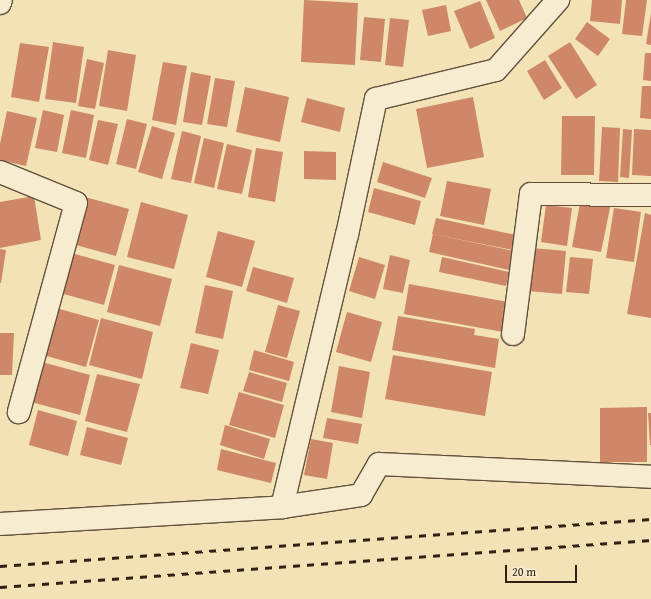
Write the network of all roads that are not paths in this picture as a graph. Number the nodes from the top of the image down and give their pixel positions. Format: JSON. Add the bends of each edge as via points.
{"nodes":[{"id":1,"x":1,"y":0,"type":"edge"},
{"id":2,"x":558,"y":0,"type":"edge"},
{"id":3,"x":0,"y":3,"type":"edge"},
{"id":4,"x":0,"y":172,"type":"edge"},
{"id":5,"x":651,"y":194,"type":"edge"},
{"id":6,"x":514,"y":334,"type":"dead end"},
{"id":7,"x":19,"y":412,"type":"dead end"},
{"id":8,"x":651,"y":477,"type":"edge"},
{"id":9,"x":282,"y":507,"type":"junction"},
{"id":10,"x":0,"y":524,"type":"edge"}],
"edges":[{"from":1,"to":3,"type":"street"},
{"from":2,"to":9,"type":"street","via":[[496,70],[376,99],[347,235]]},
{"from":4,"to":7,"type":"street","via":[[76,203]]},
{"from":5,"to":6,"type":"street","via":[[531,194]]},
{"from":8,"to":9,"type":"street","via":[[379,464],[361,495]]},
{"from":9,"to":10,"type":"street"}]}
